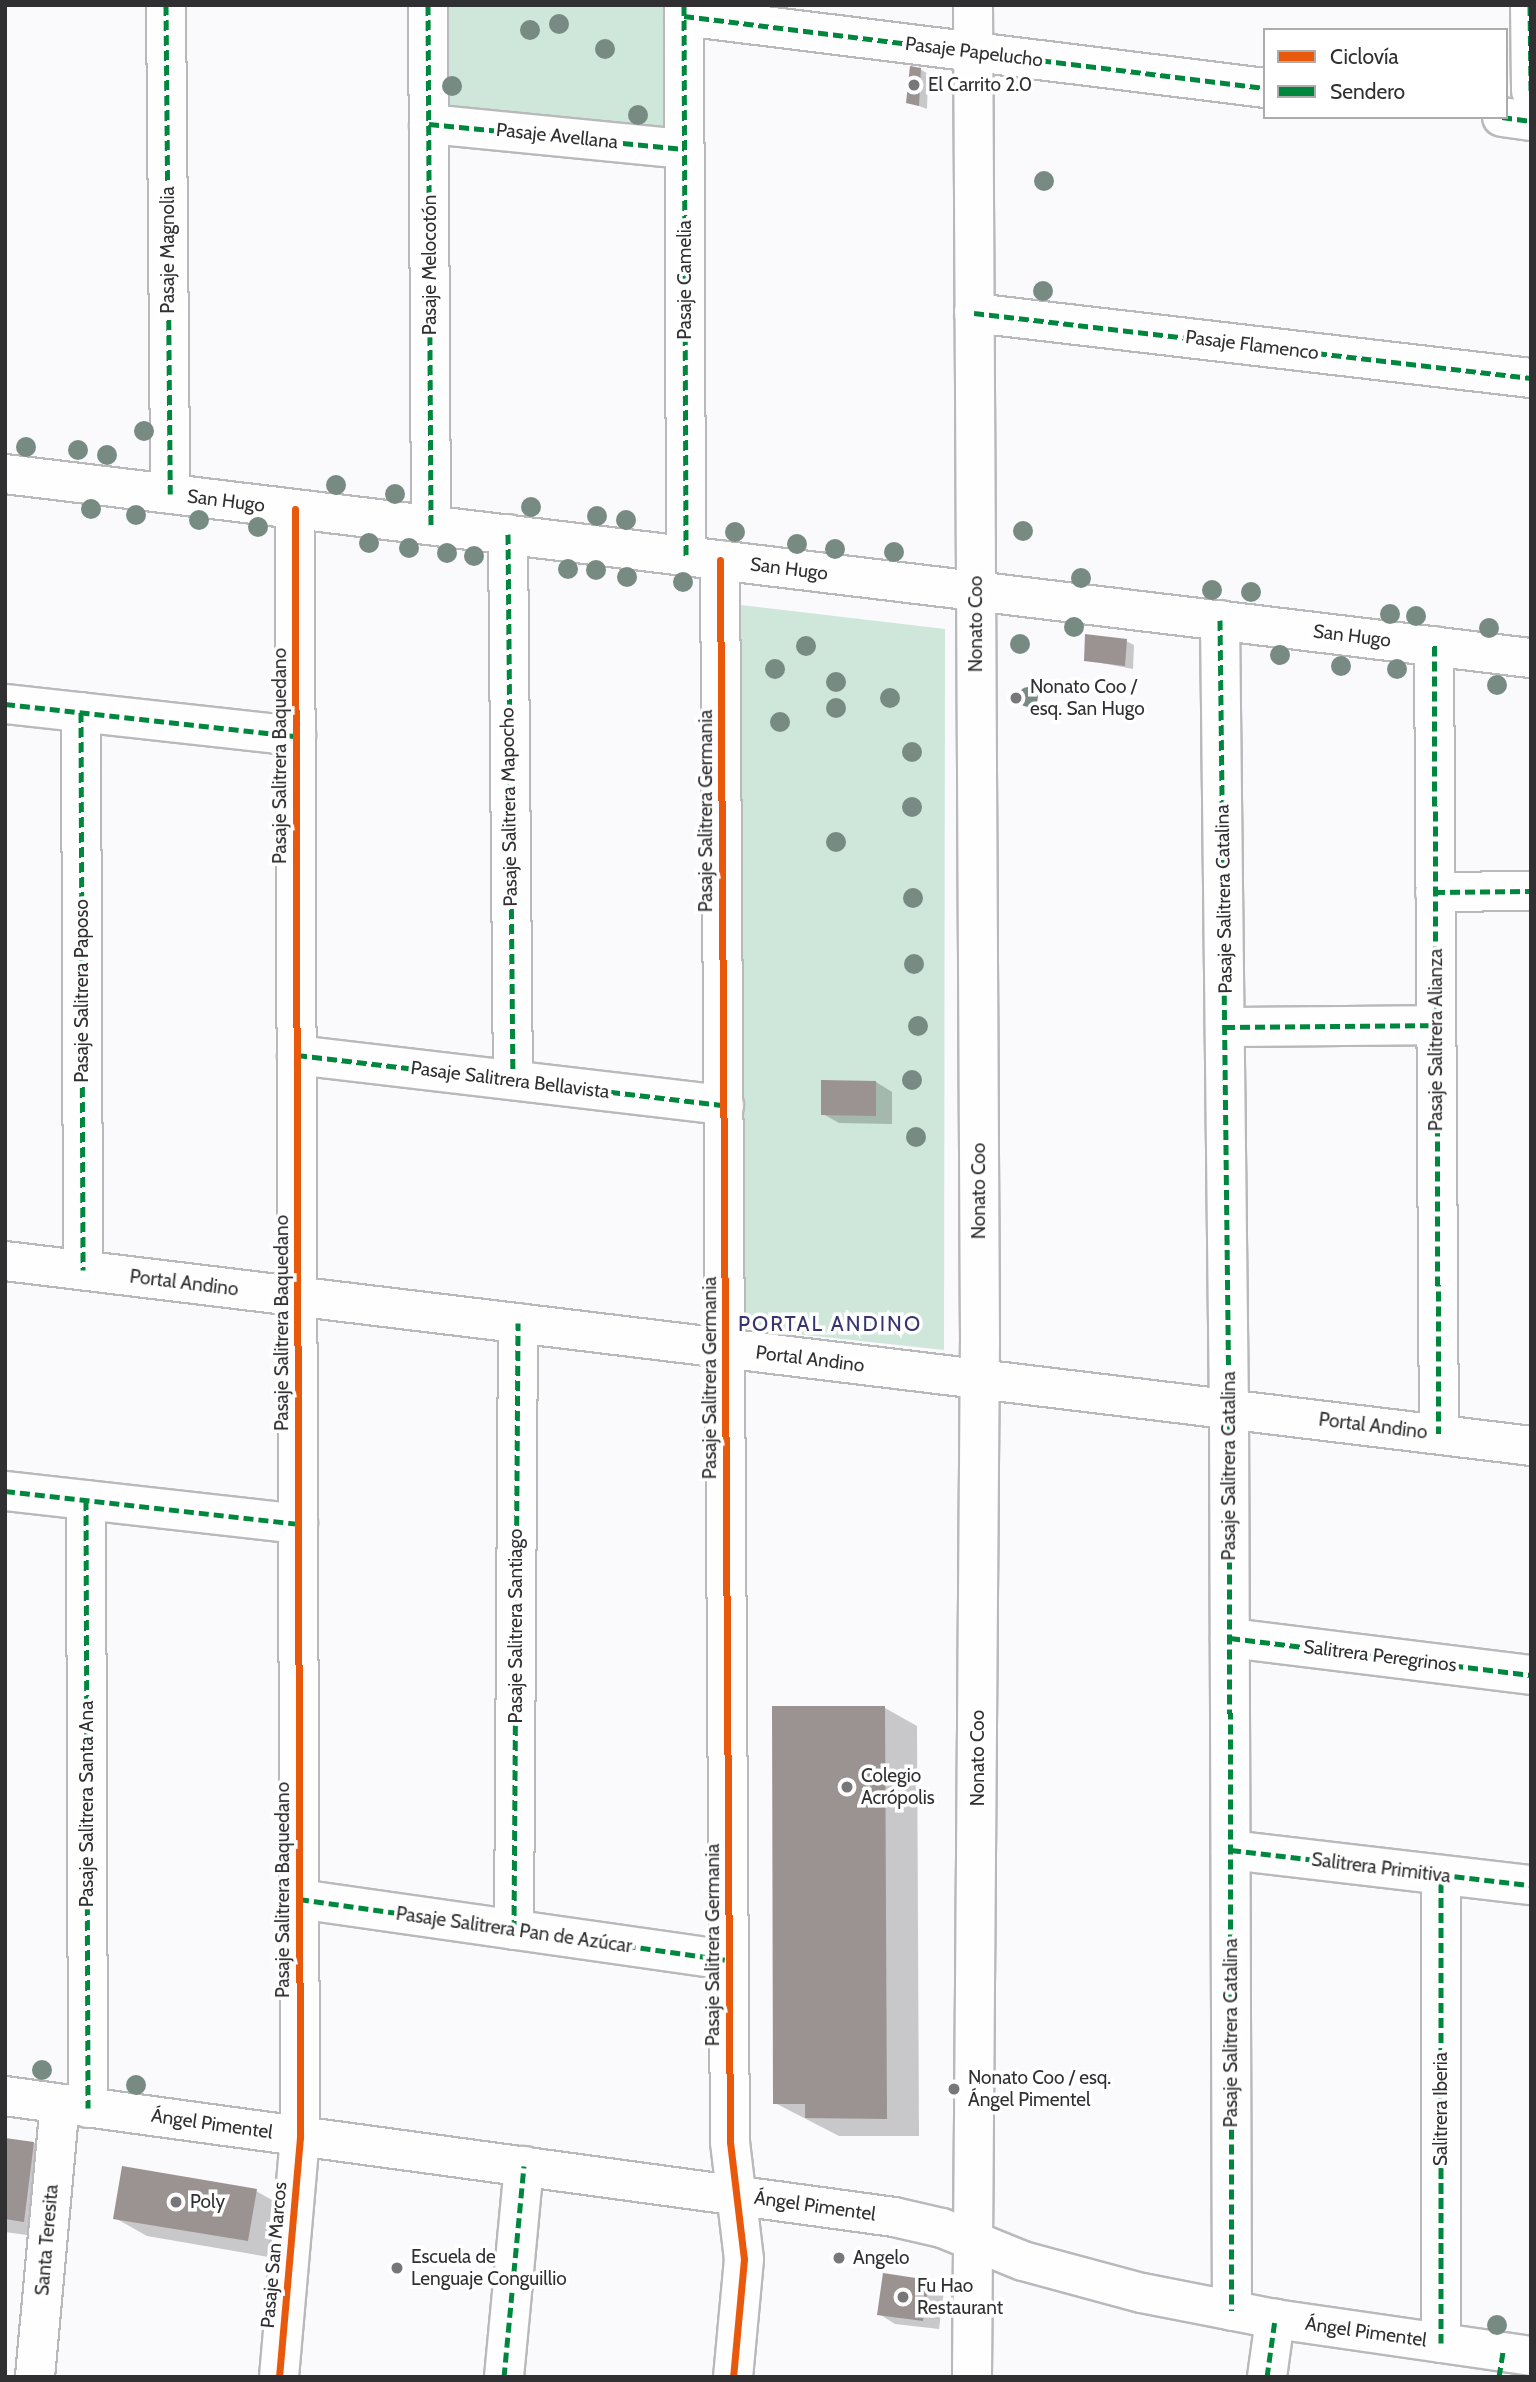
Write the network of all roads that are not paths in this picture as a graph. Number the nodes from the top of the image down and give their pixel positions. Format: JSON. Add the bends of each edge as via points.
{"nodes":[{"id":1,"x":166,"y":5,"type":"edge"},
{"id":2,"x":428,"y":5,"type":"edge"},
{"id":3,"x":973,"y":5,"type":"edge"},
{"id":4,"x":1530,"y":5,"type":"edge"},
{"id":5,"x":684,"y":10,"type":"edge"},
{"id":6,"x":973,"y":51,"type":"junction"},
{"id":7,"x":1263,"y":88,"type":"edge"},
{"id":8,"x":1531,"y":91,"type":"edge"},
{"id":9,"x":1508,"y":118,"type":"edge"},
{"id":10,"x":1531,"y":121,"type":"edge"},
{"id":11,"x":429,"y":124,"type":"junction"},
{"id":12,"x":684,"y":149,"type":"junction"},
{"id":13,"x":974,"y":313,"type":"junction"},
{"id":14,"x":1531,"y":378,"type":"edge"},
{"id":15,"x":5,"y":474,"type":"edge"},
{"id":16,"x":170,"y":494,"type":"junction"},
{"id":17,"x":295,"y":509,"type":"junction"},
{"id":18,"x":431,"y":525,"type":"junction"},
{"id":19,"x":508,"y":534,"type":"junction"},
{"id":20,"x":703,"y":558,"type":"junction"},
{"id":21,"x":976,"y":592,"type":"junction"},
{"id":22,"x":1220,"y":620,"type":"junction"},
{"id":23,"x":1434,"y":646,"type":"junction"},
{"id":24,"x":1531,"y":658,"type":"edge"},
{"id":25,"x":5,"y":704,"type":"edge"},
{"id":26,"x":81,"y":712,"type":"junction"},
{"id":27,"x":296,"y":736,"type":"junction"},
{"id":28,"x":1531,"y":891,"type":"edge"},
{"id":29,"x":1435,"y":892,"type":"junction"},
{"id":30,"x":1436,"y":1025,"type":"junction"},
{"id":31,"x":1225,"y":1027,"type":"junction"},
{"id":32,"x":297,"y":1055,"type":"junction"},
{"id":33,"x":513,"y":1080,"type":"junction"},
{"id":34,"x":724,"y":1105,"type":"junction"},
{"id":35,"x":5,"y":1261,"type":"edge"},
{"id":36,"x":83,"y":1270,"type":"junction"},
{"id":37,"x":297,"y":1297,"type":"junction"},
{"id":38,"x":517,"y":1323,"type":"junction"},
{"id":39,"x":725,"y":1349,"type":"junction"},
{"id":40,"x":979,"y":1378,"type":"junction"},
{"id":41,"x":1229,"y":1409,"type":"junction"},
{"id":42,"x":1439,"y":1434,"type":"junction"},
{"id":43,"x":1531,"y":1446,"type":"edge"},
{"id":44,"x":5,"y":1491,"type":"edge"},
{"id":45,"x":86,"y":1500,"type":"junction"},
{"id":46,"x":298,"y":1524,"type":"junction"},
{"id":47,"x":1230,"y":1638,"type":"junction"},
{"id":48,"x":1531,"y":1675,"type":"edge"},
{"id":49,"x":1231,"y":1850,"type":"junction"},
{"id":50,"x":1441,"y":1875,"type":"junction"},
{"id":51,"x":1531,"y":1885,"type":"edge"},
{"id":52,"x":299,"y":1899,"type":"junction"},
{"id":53,"x":514,"y":1930,"type":"junction"},
{"id":54,"x":729,"y":1960,"type":"junction"},
{"id":55,"x":5,"y":2096,"type":"edge"},
{"id":56,"x":74,"y":2106,"type":"junction"},
{"id":57,"x":300,"y":2137,"type":"junction"},
{"id":58,"x":524,"y":2166,"type":"junction"},
{"id":59,"x":736,"y":2196,"type":"junction"},
{"id":60,"x":975,"y":2241,"type":"junction"},
{"id":61,"x":1232,"y":2312,"type":"junction"},
{"id":62,"x":1275,"y":2319,"type":"junction"},
{"id":63,"x":1441,"y":2343,"type":"junction"},
{"id":64,"x":1511,"y":2361,"type":"edge"},
{"id":65,"x":35,"y":2377,"type":"edge"},
{"id":66,"x":279,"y":2377,"type":"edge"},
{"id":67,"x":504,"y":2377,"type":"edge"},
{"id":68,"x":733,"y":2377,"type":"edge"},
{"id":69,"x":972,"y":2377,"type":"edge"},
{"id":70,"x":1267,"y":2377,"type":"edge"}],
"edges":[{"from":1,"to":16,"type":"street","name":"Pasaje Magnolia"},
{"from":2,"to":11,"type":"street","name":"Pasaje Melocotón"},
{"from":3,"to":6,"type":"street","name":"Nonato Coo"},
{"from":4,"to":8,"type":"street"},
{"from":5,"to":6,"type":"street","name":"Pasaje Papelucho"},
{"from":5,"to":12,"type":"street","name":"Pasaje Camelia"},
{"from":6,"to":7,"type":"street","name":"Pasaje Papelucho"},
{"from":6,"to":13,"type":"street","name":"Nonato Coo"},
{"from":9,"to":10,"type":"street"},
{"from":11,"to":12,"type":"street","name":"Pasaje Avellana"},
{"from":11,"to":18,"type":"street","name":"Pasaje Melocotón"},
{"from":12,"to":20,"type":"street","name":"Pasaje Camelia"},
{"from":13,"to":14,"type":"street","name":"Pasaje Flamenco"},
{"from":13,"to":21,"type":"street","name":"Nonato Coo"},
{"from":15,"to":16,"type":"street","name":"San Hugo"},
{"from":16,"to":17,"type":"street","name":"San Hugo"},
{"from":17,"to":18,"type":"street","name":"San Hugo"},
{"from":17,"to":27,"type":"street","name":"Pasaje Salitrera Baquedano"},
{"from":18,"to":19,"type":"street","name":"San Hugo"},
{"from":19,"to":20,"type":"street","name":"San Hugo"},
{"from":19,"to":33,"type":"street","name":"Pasaje Salitrera Mapocho"},
{"from":20,"to":21,"type":"street","name":"San Hugo"},
{"from":20,"to":34,"type":"street","name":"Pasaje Salitrera Germania"},
{"from":21,"to":22,"type":"street","name":"San Hugo"},
{"from":21,"to":40,"type":"street","name":"Nonato Coo"},
{"from":22,"to":23,"type":"street","name":"San Hugo"},
{"from":22,"to":31,"type":"street","name":"Pasaje Salitrera Catalina"},
{"from":23,"to":24,"type":"street","name":"San Hugo"},
{"from":23,"to":29,"type":"street","name":"Pasaje Salitrera Alianza"},
{"from":25,"to":26,"type":"street"},
{"from":26,"to":27,"type":"street"},
{"from":26,"to":36,"type":"street","name":"Pasaje Salitrera Paposo"},
{"from":27,"to":32,"type":"street","name":"Pasaje Salitrera Baquedano"},
{"from":28,"to":29,"type":"street"},
{"from":29,"to":30,"type":"street","name":"Pasaje Salitrera Alianza"},
{"from":30,"to":31,"type":"street"},
{"from":30,"to":42,"type":"street","name":"Pasaje Salitrera Alianza"},
{"from":31,"to":41,"type":"street","name":"Pasaje Salitrera Catalina"},
{"from":32,"to":33,"type":"street","name":"Pasaje Salitrera Bellavista"},
{"from":32,"to":37,"type":"street","name":"Pasaje Salitrera Baquedano"},
{"from":33,"to":34,"type":"street","name":"Pasaje Salitrera Bellavista"},
{"from":34,"to":39,"type":"street","name":"Pasaje Salitrera Germania"},
{"from":35,"to":36,"type":"street","name":"Portal Andino"},
{"from":36,"to":37,"type":"street","name":"Portal Andino"},
{"from":37,"to":38,"type":"street","name":"Portal Andino"},
{"from":37,"to":46,"type":"street","name":"Pasaje Salitrera Baquedano"},
{"from":38,"to":39,"type":"street","name":"Portal Andino"},
{"from":38,"to":53,"type":"street","name":"Pasaje Salitrera Santiago"},
{"from":39,"to":40,"type":"street","name":"Portal Andino"},
{"from":39,"to":54,"type":"street","name":"Pasaje Salitrera Germania"},
{"from":40,"to":41,"type":"street","name":"Portal Andino"},
{"from":40,"to":60,"type":"street","name":"Nonato Coo"},
{"from":41,"to":42,"type":"street","name":"Portal Andino"},
{"from":41,"to":47,"type":"street","name":"Pasaje Salitrera Catalina"},
{"from":42,"to":43,"type":"street","name":"Portal Andino"},
{"from":44,"to":45,"type":"street"},
{"from":45,"to":46,"type":"street"},
{"from":45,"to":56,"type":"street","name":"Pasaje Salitrera Santa Ana"},
{"from":46,"to":52,"type":"street","name":"Pasaje Salitrera Baquedano"},
{"from":47,"to":48,"type":"street","name":"Salitrera Peregrinos"},
{"from":47,"to":49,"type":"street","name":"Pasaje Salitrera Catalina"},
{"from":49,"to":50,"type":"street","name":"Salitrera Primitiva"},
{"from":49,"to":61,"type":"street","name":"Pasaje Salitrera Catalina"},
{"from":50,"to":51,"type":"street","name":"Salitrera Primitiva"},
{"from":50,"to":63,"type":"street","name":"Salitrera Iberia"},
{"from":52,"to":53,"type":"street","name":"Pasaje Salitrera Pan de Azúcar"},
{"from":52,"to":57,"type":"street","name":"Pasaje Salitrera Baquedano"},
{"from":53,"to":54,"type":"street","name":"Pasaje Salitrera Pan de Azúcar"},
{"from":54,"to":59,"type":"street","name":"Pasaje Salitrera Germania","via":[[730,2142]]},
{"from":55,"to":56,"type":"street","name":"Ángel Pimentel"},
{"from":56,"to":57,"type":"street","name":"Ángel Pimentel"},
{"from":56,"to":65,"type":"street","name":"Santa Teresita"},
{"from":57,"to":58,"type":"street","name":"Ángel Pimentel"},
{"from":57,"to":66,"type":"street","name":"Pasaje San Marcos"},
{"from":58,"to":59,"type":"street","name":"Ángel Pimentel"},
{"from":58,"to":67,"type":"street"},
{"from":59,"to":60,"type":"street","name":"Ángel Pimentel","via":[[894,2217]]},
{"from":59,"to":68,"type":"street","name":"Pasaje Salitrera Germania","via":[[744,2259]]},
{"from":60,"to":61,"type":"street","name":"Ángel Pimentel","via":[[1076,2277]]},
{"from":60,"to":69,"type":"street","name":"Nonato Coo"},
{"from":61,"to":62,"type":"street","name":"Ángel Pimentel"},
{"from":62,"to":63,"type":"street","name":"Ángel Pimentel"},
{"from":62,"to":70,"type":"street"},
{"from":63,"to":64,"type":"street","name":"Ángel Pimentel"}]}
